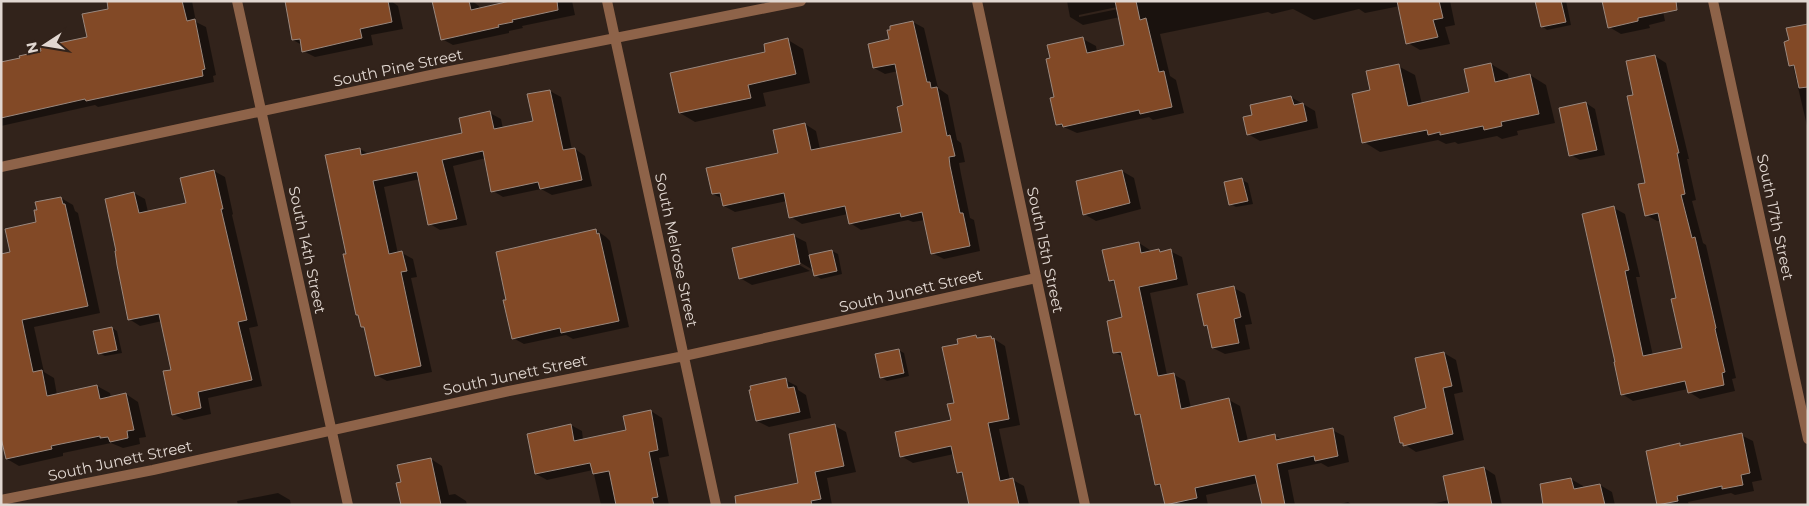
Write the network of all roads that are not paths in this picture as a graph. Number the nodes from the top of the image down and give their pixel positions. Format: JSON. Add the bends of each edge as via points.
{"nodes":[{"id":1,"x":238,"y":1,"type":"edge"},
{"id":2,"x":607,"y":1,"type":"edge"},
{"id":3,"x":801,"y":1,"type":"edge"},
{"id":4,"x":976,"y":1,"type":"edge"},
{"id":5,"x":1713,"y":1,"type":"edge"},
{"id":6,"x":615,"y":40,"type":"junction"},
{"id":7,"x":261,"y":112,"type":"junction"},
{"id":8,"x":1,"y":168,"type":"edge"},
{"id":9,"x":1036,"y":278,"type":"junction"},
{"id":10,"x":684,"y":356,"type":"junction"},
{"id":11,"x":331,"y":430,"type":"junction"},
{"id":12,"x":1808,"y":439,"type":"edge"},
{"id":13,"x":1,"y":500,"type":"edge"},
{"id":14,"x":348,"y":505,"type":"edge"},
{"id":15,"x":716,"y":505,"type":"edge"},
{"id":16,"x":1085,"y":505,"type":"edge"}],
"edges":[{"from":1,"to":7,"type":"street","name":"South 14th Street"},
{"from":2,"to":6,"type":"street","name":"South Melrose Street"},
{"from":3,"to":6,"type":"street","name":"South Pine Street"},
{"from":4,"to":9,"type":"street","name":"South 15th Street"},
{"from":5,"to":12,"type":"street","name":"South 17th Street"},
{"from":6,"to":7,"type":"street","name":"South Pine Street"},
{"from":6,"to":10,"type":"street","name":"South Melrose Street"},
{"from":7,"to":8,"type":"street","name":"South Pine Street"},
{"from":7,"to":11,"type":"street","name":"South 14th Street"},
{"from":9,"to":10,"type":"street","name":"South Junett Street"},
{"from":9,"to":16,"type":"street","name":"South 15th Street"},
{"from":10,"to":11,"type":"street","name":"South Junett Street"},
{"from":10,"to":15,"type":"street","name":"South Melrose Street"},
{"from":11,"to":13,"type":"street","name":"South Junett Street"},
{"from":11,"to":14,"type":"street","name":"South 14th Street"}]}
